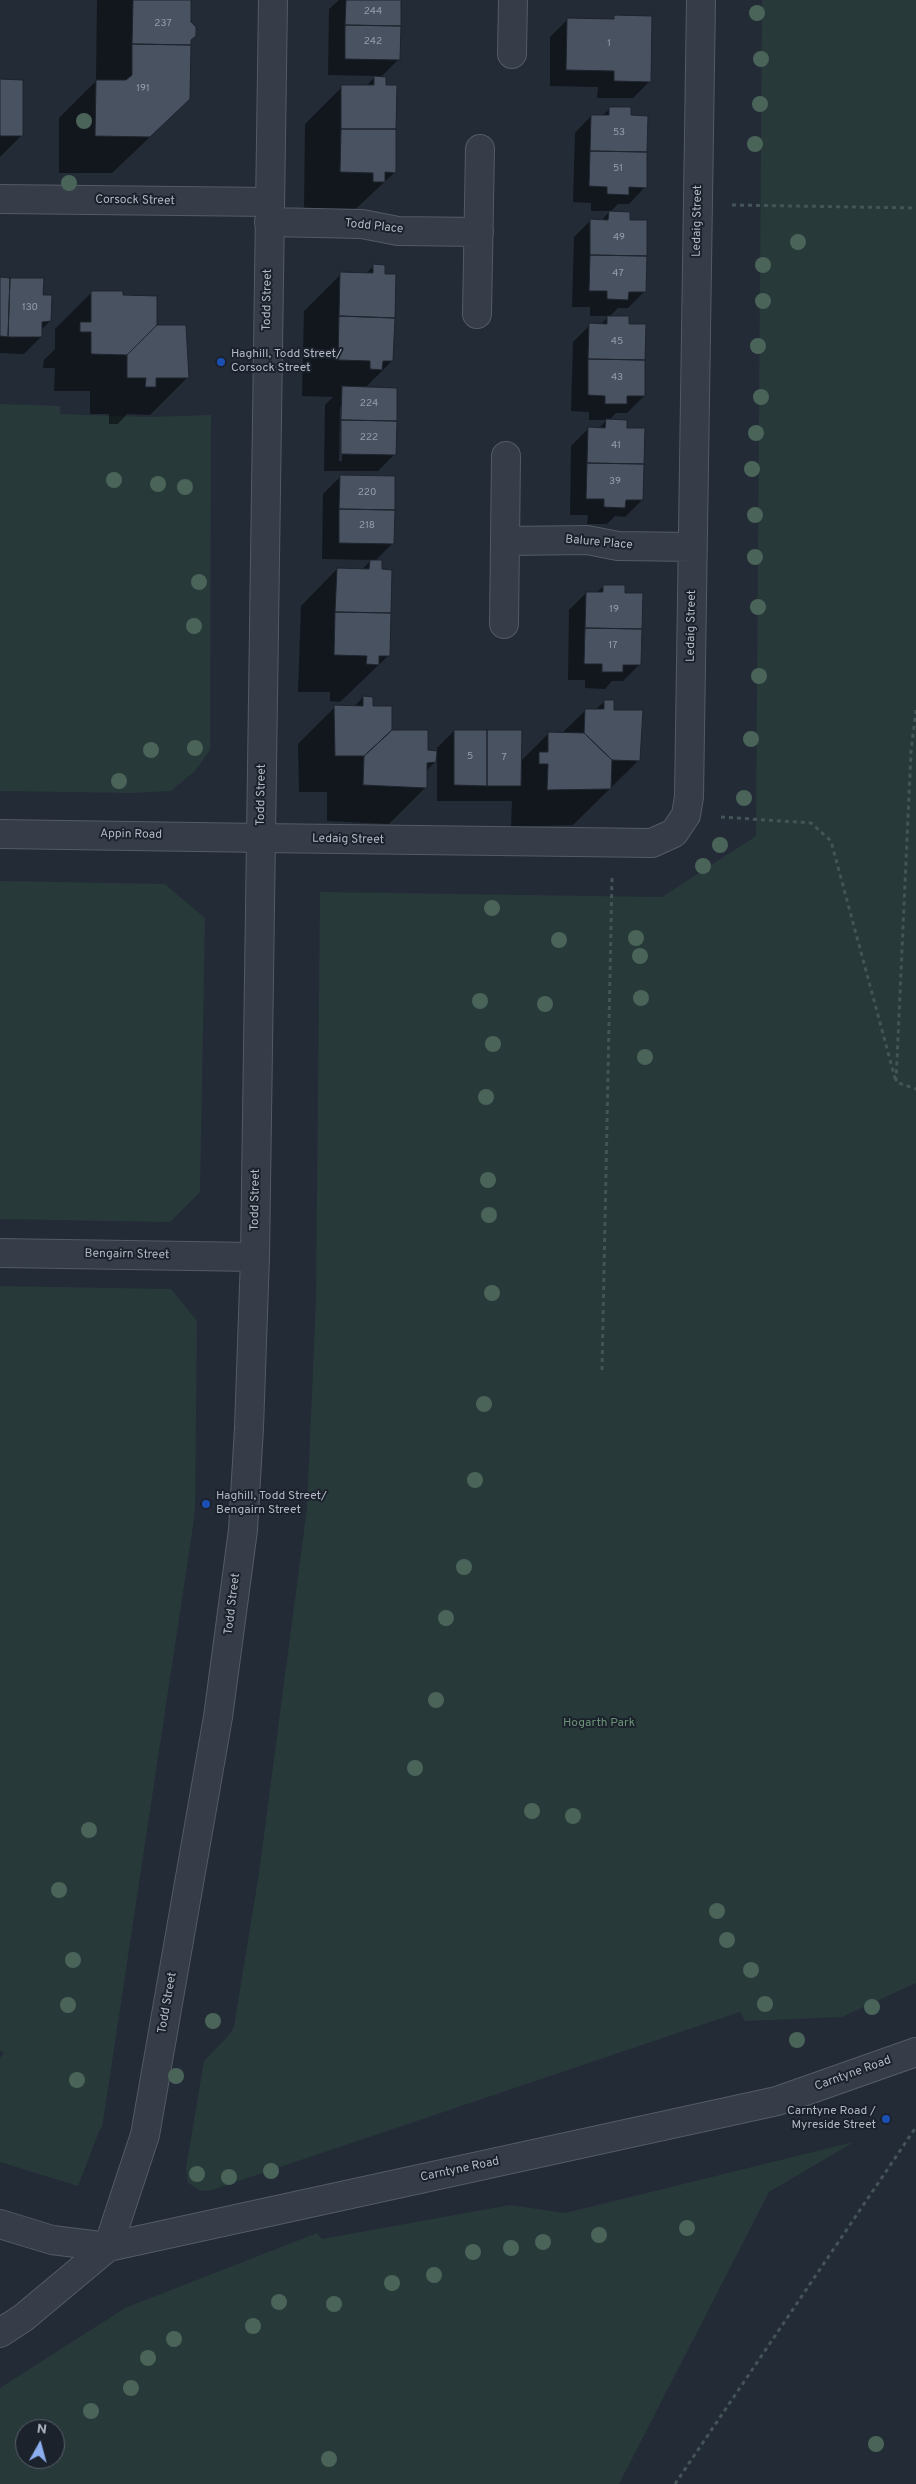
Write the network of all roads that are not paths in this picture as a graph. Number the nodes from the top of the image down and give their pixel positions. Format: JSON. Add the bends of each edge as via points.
{"nodes":[{"id":1,"x":273,"y":0,"type":"edge"},
{"id":2,"x":513,"y":0,"type":"edge"},
{"id":3,"x":701,"y":0,"type":"edge"},
{"id":4,"x":512,"y":54,"type":"dead end"},
{"id":5,"x":480,"y":149,"type":"dead end"},
{"id":6,"x":0,"y":199,"type":"edge"},
{"id":7,"x":270,"y":212,"type":"junction"},
{"id":8,"x":479,"y":232,"type":"junction"},
{"id":9,"x":477,"y":314,"type":"dead end"},
{"id":10,"x":506,"y":456,"type":"dead end"},
{"id":11,"x":505,"y":541,"type":"junction"},
{"id":12,"x":693,"y":547,"type":"junction"},
{"id":13,"x":504,"y":624,"type":"dead end"},
{"id":14,"x":0,"y":834,"type":"edge"},
{"id":15,"x":262,"y":838,"type":"junction"},
{"id":16,"x":0,"y":1253,"type":"edge"},
{"id":17,"x":254,"y":1257,"type":"junction"},
{"id":18,"x":916,"y":2052,"type":"edge"},
{"id":19,"x":0,"y":2224,"type":"edge"},
{"id":20,"x":108,"y":2247,"type":"junction"},
{"id":21,"x":0,"y":2333,"type":"edge"}],
"edges":[{"from":1,"to":7,"type":"street","name":"Todd Street"},
{"from":2,"to":4,"type":"street"},
{"from":3,"to":12,"type":"street","name":"Ledaig Street"},
{"from":5,"to":8,"type":"street"},
{"from":6,"to":7,"type":"street","name":"Corsock Street"},
{"from":7,"to":8,"type":"street","name":"Todd Place","via":[[398,231]]},
{"from":7,"to":15,"type":"street","name":"Todd Street"},
{"from":8,"to":9,"type":"street"},
{"from":10,"to":11,"type":"street"},
{"from":11,"to":12,"type":"street","name":"Balure Place","via":[[587,540],[618,546]]},
{"from":11,"to":13,"type":"street"},
{"from":12,"to":15,"type":"street","name":"Ledaig Street","via":[[689,797],[686,816],[674,833],[652,843],[612,844]]},
{"from":14,"to":15,"type":"street","name":"Appin Road"},
{"from":15,"to":17,"type":"street","name":"Todd Street"},
{"from":16,"to":17,"type":"street","name":"Bengairn Street"},
{"from":17,"to":20,"type":"street","name":"Todd Street","via":[[243,1530],[218,1717],[145,2134]]},
{"from":18,"to":20,"type":"street","name":"Carntyne Road","via":[[778,2101]]},
{"from":19,"to":20,"type":"street","name":"Carntyne Road","via":[[52,2240]]},
{"from":20,"to":21,"type":"street","via":[[23,2318]]}]}
